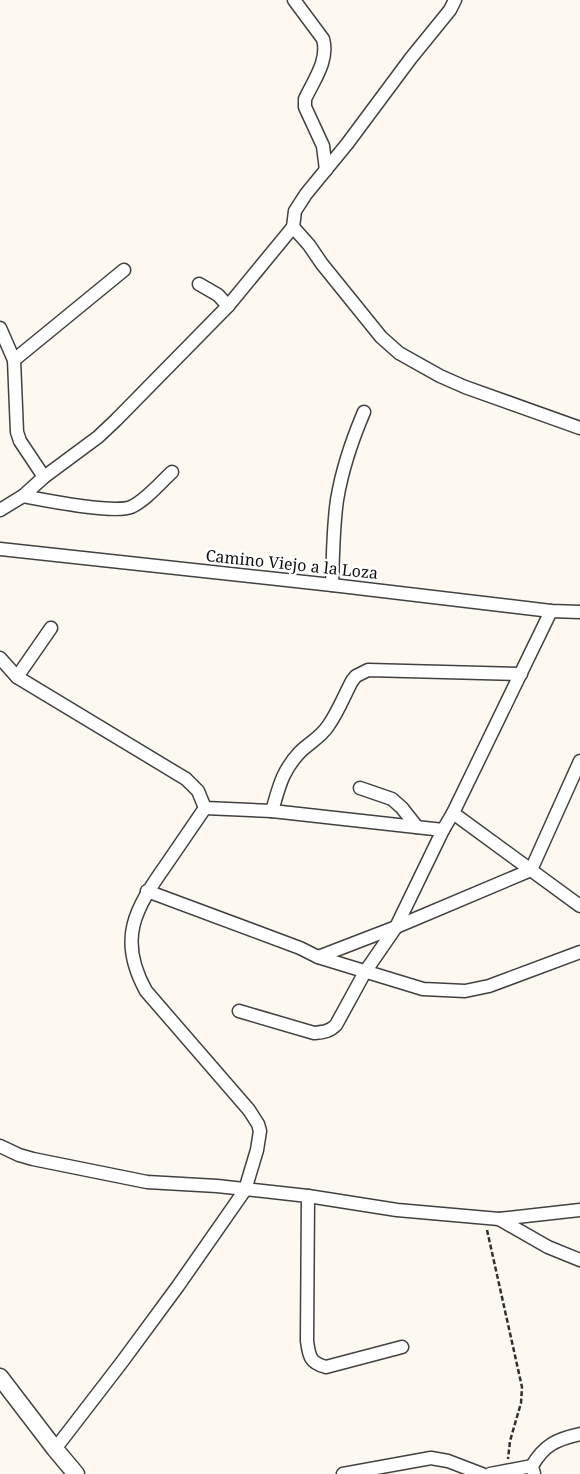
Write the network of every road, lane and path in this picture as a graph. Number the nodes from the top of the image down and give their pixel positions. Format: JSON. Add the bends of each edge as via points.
{"nodes":[{"id":1,"x":294,"y":0,"type":"edge"},
{"id":2,"x":455,"y":0,"type":"edge"},
{"id":3,"x":326,"y":170,"type":"junction"},
{"id":4,"x":293,"y":227,"type":"junction"},
{"id":5,"x":124,"y":270,"type":"dead end"},
{"id":6,"x":199,"y":284,"type":"dead end"},
{"id":7,"x":228,"y":306,"type":"junction"},
{"id":8,"x":0,"y":328,"type":"edge"},
{"id":9,"x":14,"y":360,"type":"junction"},
{"id":10,"x":364,"y":412,"type":"dead end"},
{"id":11,"x":580,"y":428,"type":"edge"},
{"id":12,"x":172,"y":472,"type":"dead end"},
{"id":13,"x":44,"y":478,"type":"junction"},
{"id":14,"x":23,"y":496,"type":"junction"},
{"id":15,"x":0,"y":510,"type":"edge"},
{"id":16,"x":0,"y":549,"type":"edge"},
{"id":17,"x":332,"y":585,"type":"junction"},
{"id":18,"x":551,"y":611,"type":"junction"},
{"id":19,"x":580,"y":612,"type":"edge"},
{"id":20,"x":51,"y":628,"type":"dead end"},
{"id":21,"x":0,"y":658,"type":"edge"},
{"id":22,"x":521,"y":674,"type":"junction"},
{"id":23,"x":17,"y":677,"type":"junction"},
{"id":24,"x":580,"y":761,"type":"edge"},
{"id":25,"x":360,"y":788,"type":"dead end"},
{"id":26,"x":205,"y":808,"type":"junction"},
{"id":27,"x":272,"y":811,"type":"junction"},
{"id":28,"x":453,"y":813,"type":"junction"},
{"id":29,"x":417,"y":827,"type":"junction"},
{"id":30,"x":443,"y":830,"type":"junction"},
{"id":31,"x":531,"y":870,"type":"junction"},
{"id":32,"x":147,"y":892,"type":"junction"},
{"id":33,"x":580,"y":906,"type":"edge"},
{"id":34,"x":396,"y":928,"type":"junction"},
{"id":35,"x":580,"y":952,"type":"edge"},
{"id":36,"x":318,"y":957,"type":"junction"},
{"id":37,"x":365,"y":972,"type":"junction"},
{"id":38,"x":238,"y":1011,"type":"dead end"},
{"id":39,"x":0,"y":1146,"type":"edge"},
{"id":40,"x":245,"y":1190,"type":"junction"},
{"id":41,"x":308,"y":1196,"type":"junction"},
{"id":42,"x":580,"y":1210,"type":"edge"},
{"id":43,"x":484,"y":1217,"type":"junction"},
{"id":44,"x":499,"y":1219,"type":"junction"},
{"id":45,"x":580,"y":1260,"type":"edge"},
{"id":46,"x":402,"y":1347,"type":"dead end"},
{"id":47,"x":0,"y":1377,"type":"edge"},
{"id":48,"x":580,"y":1434,"type":"edge"},
{"id":49,"x":55,"y":1449,"type":"junction"},
{"id":50,"x":533,"y":1470,"type":"edge"},
{"id":51,"x":506,"y":1472,"type":"junction"},
{"id":52,"x":76,"y":1474,"type":"edge"},
{"id":53,"x":344,"y":1474,"type":"edge"},
{"id":54,"x":482,"y":1474,"type":"edge"},
{"id":55,"x":490,"y":1474,"type":"edge"}],
"edges":[{"from":1,"to":3,"type":"street","via":[[325,46],[324,60],[304,103],[323,146]]},
{"from":2,"to":3,"type":"street"},
{"from":3,"to":4,"type":"street","via":[[298,206]]},
{"from":4,"to":7,"type":"street"},
{"from":4,"to":11,"type":"street","via":[[381,337],[399,353],[465,387]]},
{"from":5,"to":9,"type":"street"},
{"from":6,"to":7,"type":"street","via":[[218,295]]},
{"from":7,"to":13,"type":"street","via":[[116,420]]},
{"from":8,"to":9,"type":"street"},
{"from":9,"to":13,"type":"street","via":[[17,432]]},
{"from":10,"to":17,"type":"street","via":[[353,439],[337,499]]},
{"from":12,"to":14,"type":"street","via":[[131,507],[117,510]]},
{"from":13,"to":14,"type":"street"},
{"from":14,"to":15,"type":"street"},
{"from":16,"to":17,"type":"street","name":"Camino Viejo a la Loza"},
{"from":17,"to":18,"type":"street","name":"Camino Viejo a la Loza"},
{"from":18,"to":19,"type":"street","name":"Camino Viejo a la Loza"},
{"from":18,"to":22,"type":"street"},
{"from":20,"to":23,"type":"street"},
{"from":21,"to":23,"type":"street"},
{"from":22,"to":27,"type":"street","via":[[368,670],[356,676],[329,726],[300,751],[280,780]]},
{"from":22,"to":28,"type":"street"},
{"from":23,"to":26,"type":"street","via":[[186,778],[198,791]]},
{"from":24,"to":31,"type":"street"},
{"from":25,"to":29,"type":"street","via":[[392,799]]},
{"from":26,"to":27,"type":"street"},
{"from":26,"to":32,"type":"street"},
{"from":27,"to":29,"type":"street"},
{"from":28,"to":30,"type":"street"},
{"from":28,"to":31,"type":"street"},
{"from":29,"to":30,"type":"street"},
{"from":30,"to":34,"type":"street"},
{"from":31,"to":33,"type":"street"},
{"from":31,"to":34,"type":"street"},
{"from":32,"to":36,"type":"street"},
{"from":32,"to":40,"type":"street","via":[[132,930],[131,946],[137,976],[146,991],[258,1124],[258,1150]]},
{"from":34,"to":36,"type":"street"},
{"from":34,"to":37,"type":"street"},
{"from":35,"to":37,"type":"street","via":[[489,986],[465,991],[423,989]]},
{"from":36,"to":37,"type":"street"},
{"from":37,"to":38,"type":"street","via":[[336,1025],[325,1032],[314,1033]]},
{"from":39,"to":40,"type":"street","via":[[34,1159],[147,1182]]},
{"from":40,"to":41,"type":"street"},
{"from":40,"to":49,"type":"street","via":[[172,1294]]},
{"from":41,"to":43,"type":"street","via":[[396,1210]]},
{"from":41,"to":46,"type":"street","via":[[307,1340],[312,1359],[326,1367]]},
{"from":42,"to":44,"type":"street"},
{"from":43,"to":44,"type":"street"},
{"from":43,"to":51,"type":"path","via":[[522,1387]]},
{"from":44,"to":45,"type":"street","via":[[548,1247]]},
{"from":47,"to":49,"type":"street"},
{"from":48,"to":50,"type":"street","via":[[551,1444],[538,1456]]},
{"from":49,"to":52,"type":"street"},
{"from":50,"to":51,"type":"street"},
{"from":51,"to":55,"type":"street"},
{"from":53,"to":54,"type":"street","via":[[431,1458]]}]}
